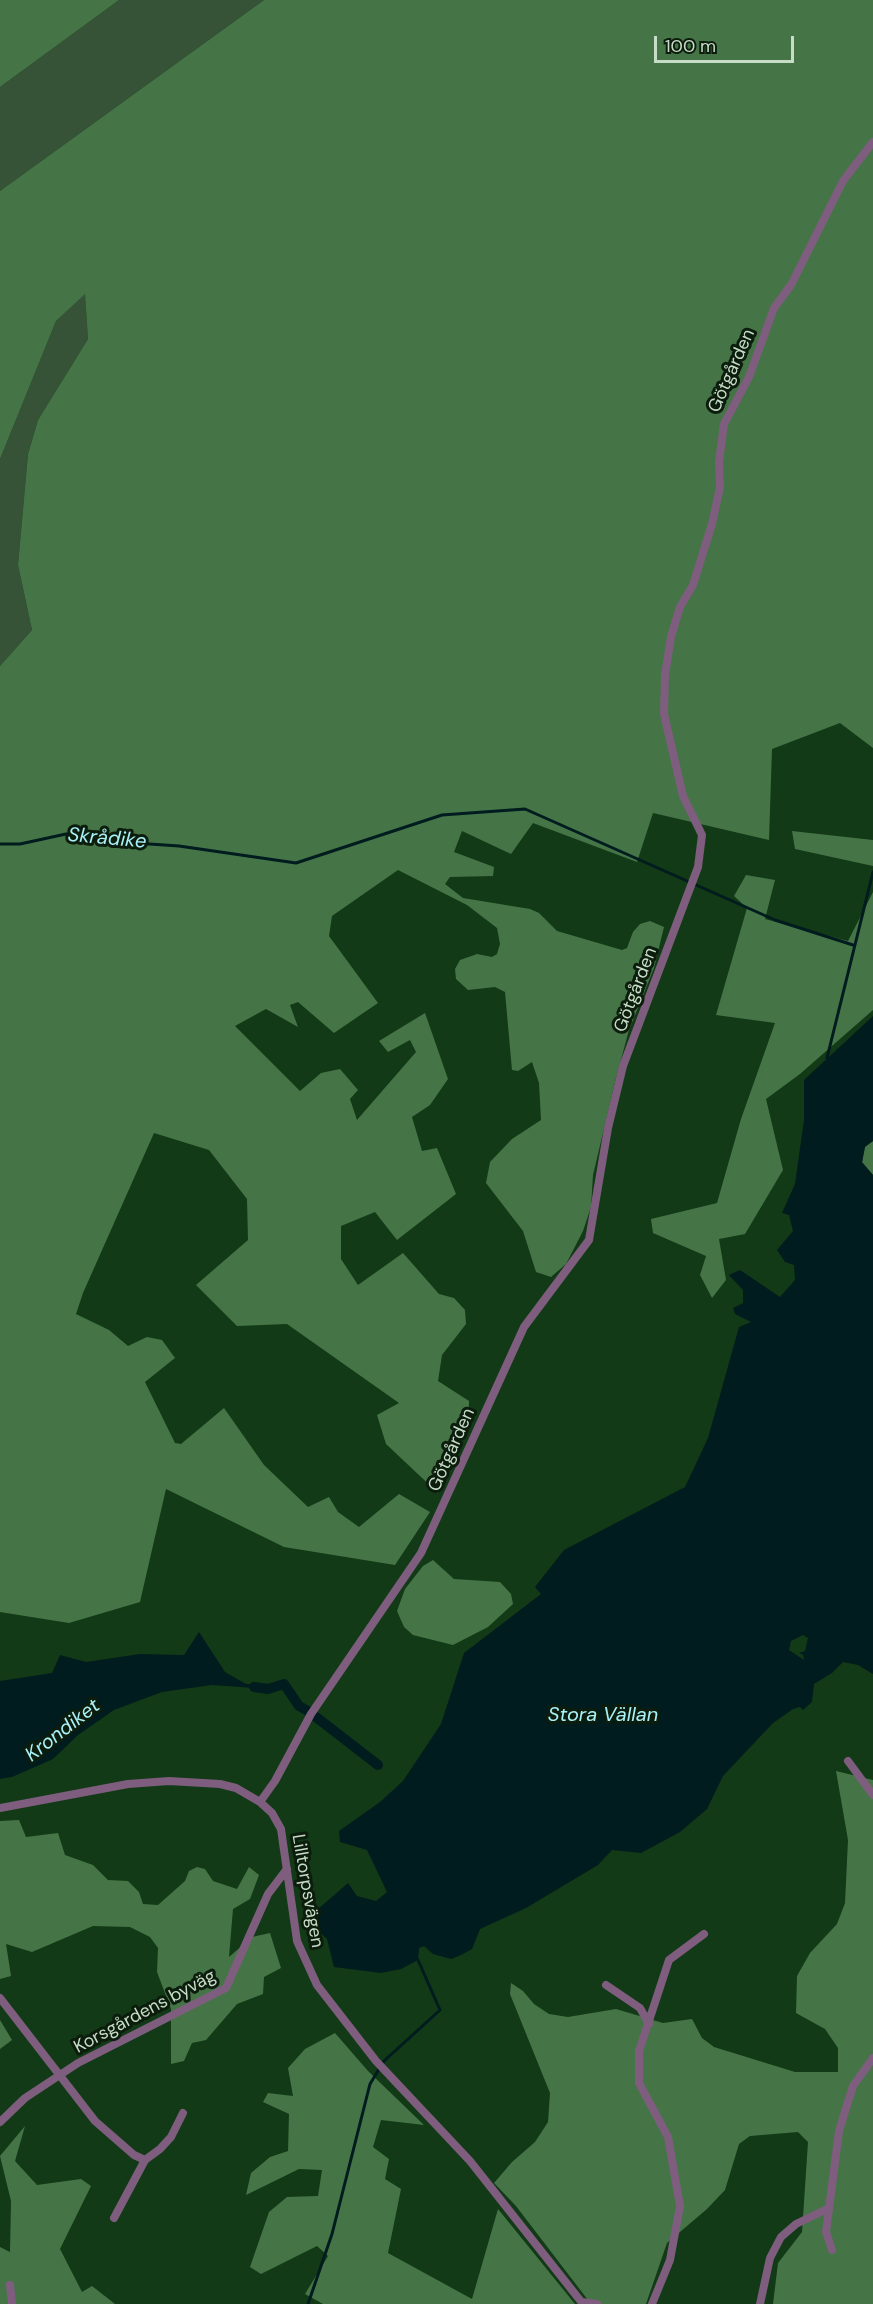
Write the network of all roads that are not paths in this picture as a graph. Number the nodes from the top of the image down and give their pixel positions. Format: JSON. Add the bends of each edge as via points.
{"nodes":[{"id":1,"x":873,"y":142,"type":"edge"},
{"id":2,"x":848,"y":1761,"type":"dead end"},
{"id":3,"x":873,"y":1795,"type":"edge"},
{"id":4,"x":260,"y":1802,"type":"junction"},
{"id":5,"x":0,"y":1809,"type":"edge"},
{"id":6,"x":287,"y":1869,"type":"junction"},
{"id":7,"x":704,"y":1934,"type":"dead end"},
{"id":8,"x":606,"y":1985,"type":"dead end"},
{"id":9,"x":0,"y":1998,"type":"edge"},
{"id":10,"x":649,"y":2024,"type":"junction"},
{"id":11,"x":873,"y":2058,"type":"edge"},
{"id":12,"x":62,"y":2075,"type":"junction"},
{"id":13,"x":183,"y":2113,"type":"dead end"},
{"id":14,"x":0,"y":2122,"type":"edge"},
{"id":15,"x":145,"y":2160,"type":"junction"},
{"id":16,"x":829,"y":2208,"type":"junction"},
{"id":17,"x":114,"y":2218,"type":"dead end"},
{"id":18,"x":832,"y":2250,"type":"dead end"},
{"id":19,"x":10,"y":2285,"type":"dead end"},
{"id":20,"x":583,"y":2303,"type":"edge"},
{"id":21,"x":12,"y":2304,"type":"edge"},
{"id":22,"x":597,"y":2304,"type":"edge"},
{"id":23,"x":652,"y":2304,"type":"edge"},
{"id":24,"x":760,"y":2304,"type":"edge"}],
"edges":[{"from":1,"to":4,"type":"street","name":"Götgården","via":[[843,181],[791,285],[774,308],[749,377],[724,424],[719,452],[720,487],[712,524],[693,585],[670,637],[664,675],[664,714],[684,796],[702,835],[698,867],[623,1066],[589,1240],[524,1327],[421,1553],[311,1714]]},
{"from":2,"to":3,"type":"street"},
{"from":4,"to":5,"type":"street","name":"Lilltorpsvägen","via":[[250,1794],[220,1784],[169,1782],[128,1784]]},
{"from":4,"to":6,"type":"street","name":"Lilltorpsvägen","via":[[279,1823]]},
{"from":6,"to":12,"type":"street","name":"Korsgårdens byväg","via":[[268,1894],[226,1988],[93,2054]]},
{"from":6,"to":20,"type":"street","name":"Lilltorpsvägen","via":[[297,1941],[317,1985],[374,2059],[470,2161]]},
{"from":7,"to":10,"type":"street","via":[[669,1960]]},
{"from":8,"to":10,"type":"street","via":[[640,2008]]},
{"from":9,"to":12,"type":"street"},
{"from":10,"to":23,"type":"street","via":[[639,2051],[639,2083],[668,2137],[680,2210],[670,2260]]},
{"from":11,"to":16,"type":"street","via":[[858,2077],[845,2109]]},
{"from":12,"to":14,"type":"street","name":"Korsgårdens byväg","via":[[25,2098]]},
{"from":12,"to":15,"type":"street","via":[[95,2121]]},
{"from":13,"to":15,"type":"street","via":[[171,2137]]},
{"from":15,"to":17,"type":"street"},
{"from":16,"to":18,"type":"street","via":[[826,2232]]},
{"from":16,"to":24,"type":"street","via":[[796,2224],[781,2237],[770,2258]]},
{"from":19,"to":21,"type":"street"},
{"from":20,"to":22,"type":"street"}]}
